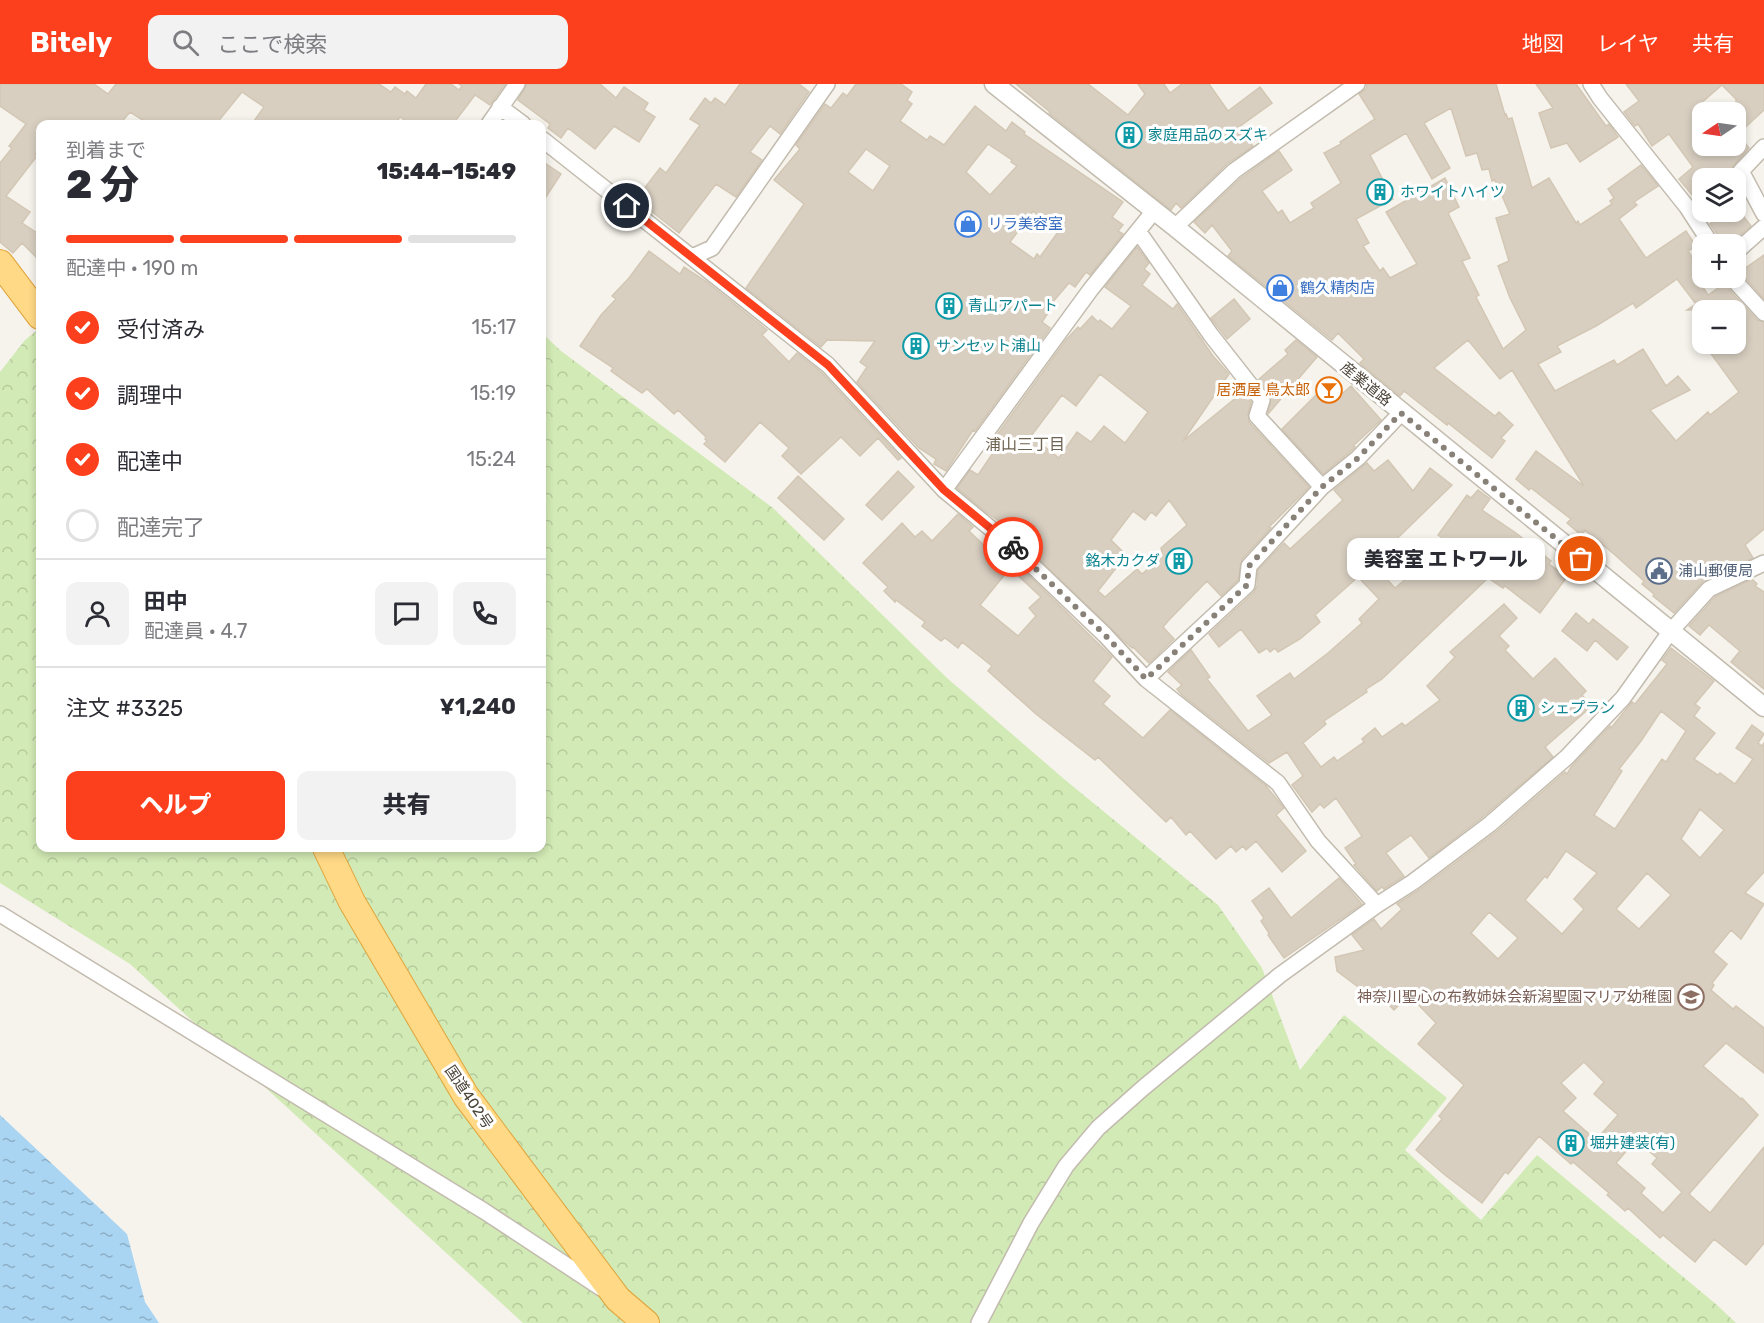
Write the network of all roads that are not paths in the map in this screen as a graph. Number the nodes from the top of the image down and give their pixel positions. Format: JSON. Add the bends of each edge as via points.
{"nodes":[{"id":1,"x":517,"y":84,"type":"edge"},
{"id":2,"x":827,"y":84,"type":"edge"},
{"id":3,"x":994,"y":84,"type":"edge"},
{"id":4,"x":1357,"y":84,"type":"edge"},
{"id":5,"x":1591,"y":84,"type":"edge"},
{"id":6,"x":500,"y":107,"type":"junction"},
{"id":7,"x":492,"y":120,"type":"edge"},
{"id":8,"x":518,"y":120,"type":"edge"},
{"id":9,"x":546,"y":142,"type":"edge"},
{"id":10,"x":1764,"y":147,"type":"edge"},
{"id":11,"x":1154,"y":211,"type":"junction"},
{"id":12,"x":1764,"y":214,"type":"edge"},
{"id":13,"x":1175,"y":227,"type":"junction"},
{"id":14,"x":1764,"y":227,"type":"edge"},
{"id":15,"x":1138,"y":231,"type":"junction"},
{"id":16,"x":1705,"y":234,"type":"edge"},
{"id":17,"x":1746,"y":243,"type":"edge"},
{"id":18,"x":692,"y":257,"type":"junction"},
{"id":19,"x":0,"y":263,"type":"edge"},
{"id":20,"x":1741,"y":288,"type":"edge"},
{"id":21,"x":36,"y":311,"type":"edge"},
{"id":22,"x":1764,"y":313,"type":"edge"},
{"id":23,"x":1401,"y":413,"type":"junction"},
{"id":24,"x":1322,"y":487,"type":"junction"},
{"id":25,"x":944,"y":490,"type":"junction"},
{"id":26,"x":1764,"y":563,"type":"edge"},
{"id":27,"x":1670,"y":632,"type":"junction"},
{"id":28,"x":1146,"y":679,"type":"junction"},
{"id":29,"x":1764,"y":707,"type":"edge"},
{"id":30,"x":328,"y":852,"type":"edge"},
{"id":31,"x":1377,"y":905,"type":"junction"},
{"id":32,"x":0,"y":914,"type":"edge"},
{"id":33,"x":618,"y":1299,"type":"junction"},
{"id":34,"x":646,"y":1323,"type":"edge"},
{"id":35,"x":979,"y":1323,"type":"edge"}],
"edges":[{"from":1,"to":6,"type":"street"},
{"from":2,"to":18,"type":"street","via":[[712,248]]},
{"from":3,"to":11,"type":"street","name":"産業道路"},
{"from":4,"to":13,"type":"street","via":[[1234,171]]},
{"from":5,"to":16,"type":"street"},
{"from":6,"to":7,"type":"street"},
{"from":6,"to":8,"type":"street"},
{"from":9,"to":18,"type":"street"},
{"from":10,"to":12,"type":"street","via":[[1741,171]]},
{"from":11,"to":13,"type":"street","name":"産業道路"},
{"from":11,"to":15,"type":"street"},
{"from":13,"to":23,"type":"street","name":"産業道路"},
{"from":14,"to":17,"type":"street"},
{"from":15,"to":24,"type":"street","via":[[1262,400],[1257,416]]},
{"from":15,"to":25,"type":"street"},
{"from":18,"to":25,"type":"street","via":[[828,365]]},
{"from":19,"to":21,"type":"highway"},
{"from":20,"to":22,"type":"street"},
{"from":23,"to":24,"type":"street","via":[[1358,458]]},
{"from":23,"to":27,"type":"street","name":"産業道路"},
{"from":24,"to":28,"type":"street","via":[[1249,566],[1247,585]]},
{"from":25,"to":28,"type":"street","via":[[1012,546]]},
{"from":26,"to":27,"type":"street","via":[[1709,589]]},
{"from":27,"to":29,"type":"street","name":"産業道路"},
{"from":27,"to":31,"type":"street","via":[[1623,698],[1567,757],[1490,824]]},
{"from":28,"to":31,"type":"street","via":[[1278,783],[1318,841]]},
{"from":30,"to":33,"type":"highway","name":"国道402号","via":[[351,902],[466,1096]]},
{"from":31,"to":35,"type":"street","via":[[1280,975],[1098,1128],[1060,1175]]},
{"from":32,"to":33,"type":"street","via":[[484,1211]]},
{"from":33,"to":34,"type":"highway","name":"国道402号"}]}
